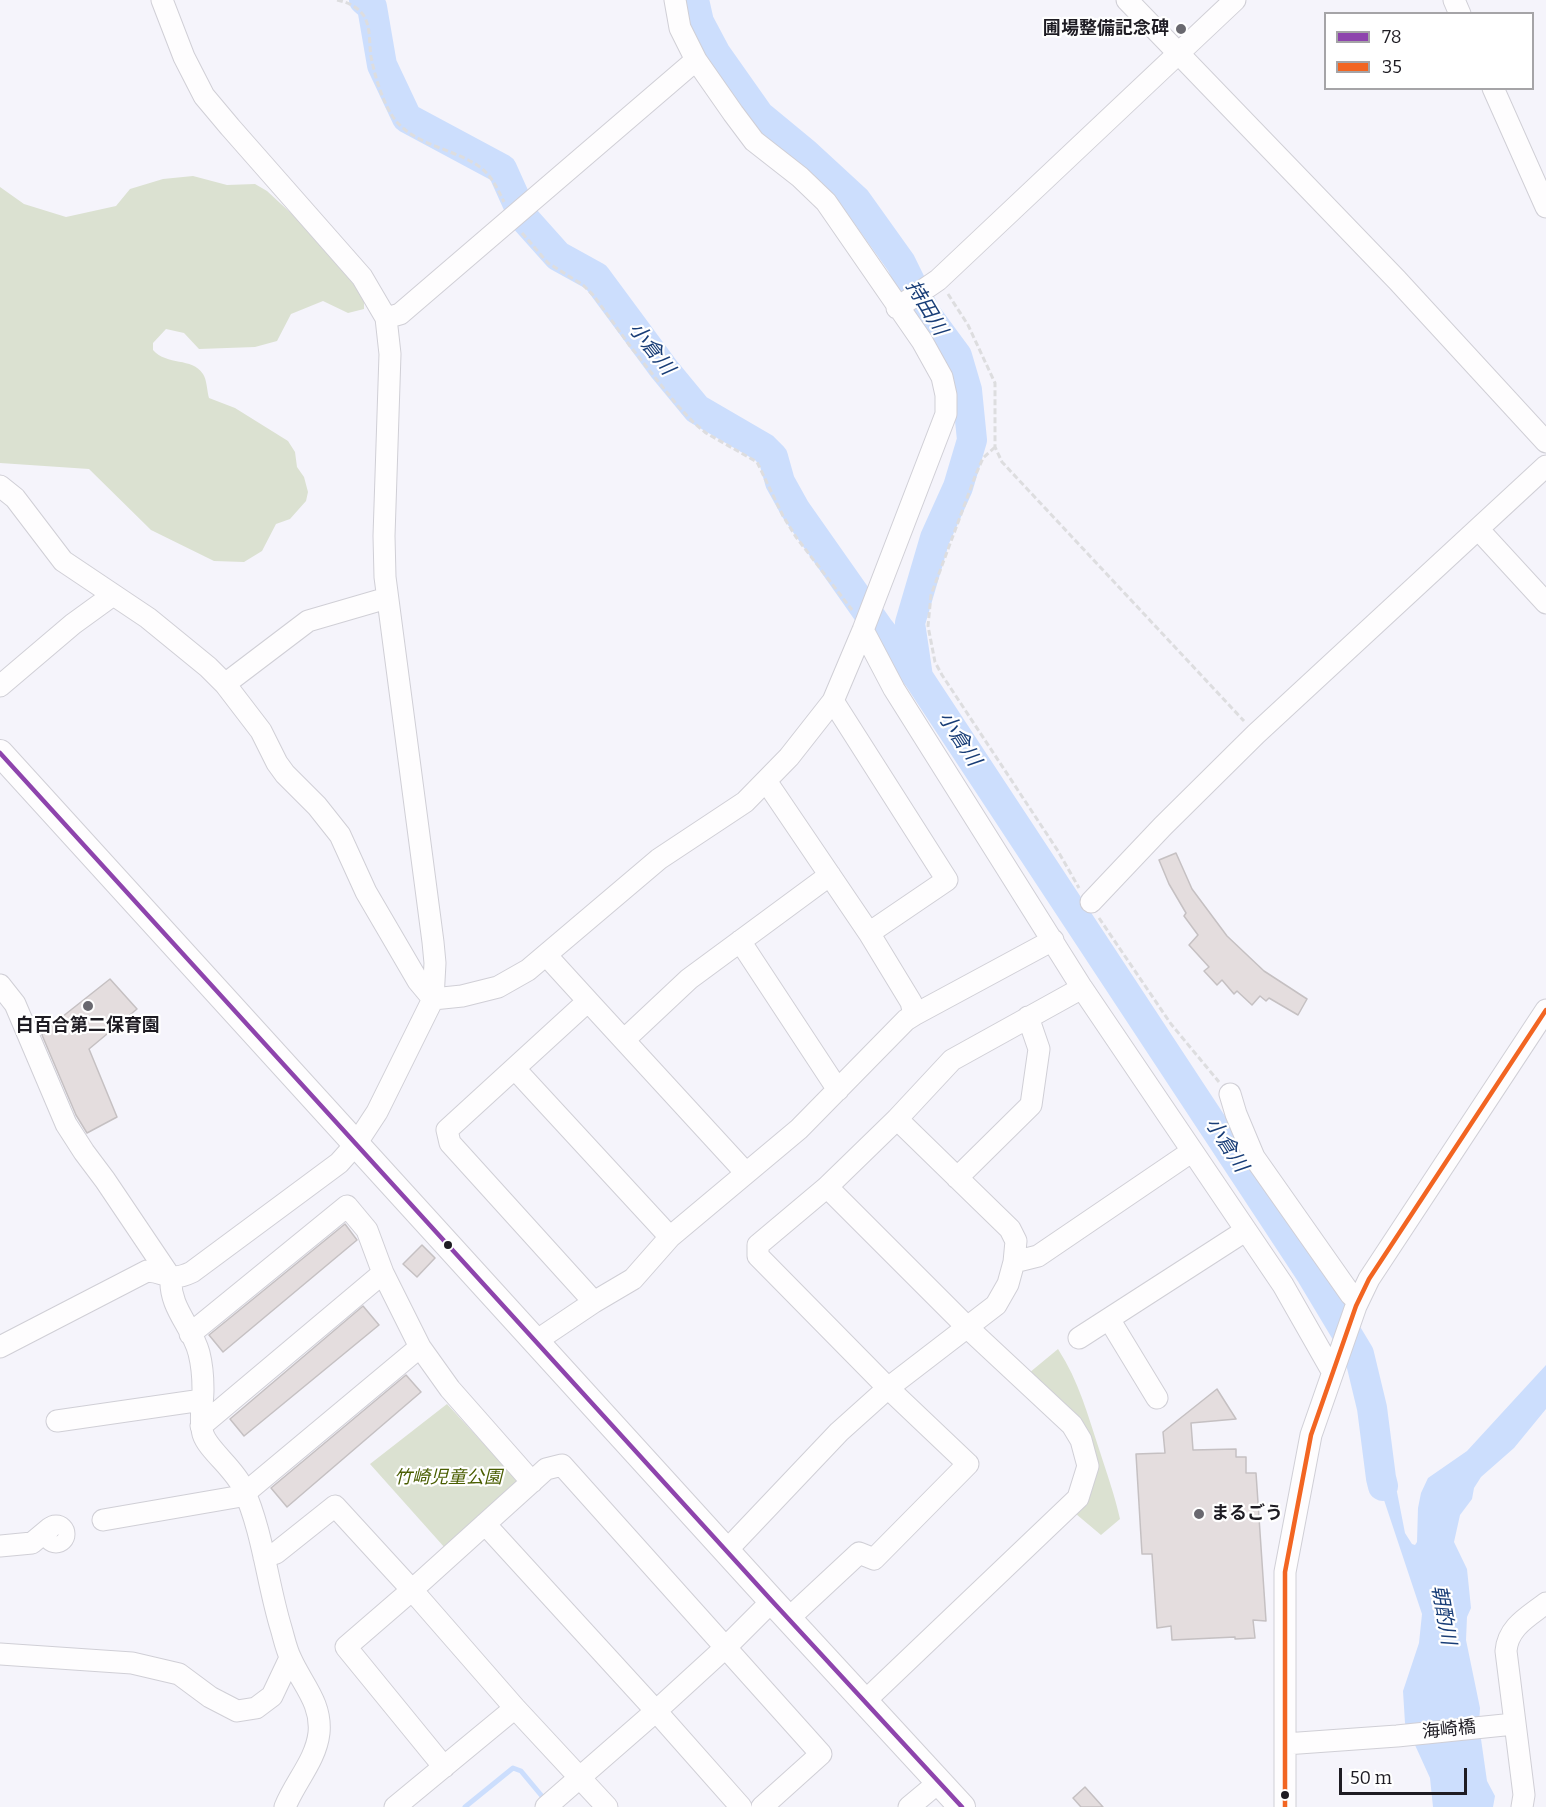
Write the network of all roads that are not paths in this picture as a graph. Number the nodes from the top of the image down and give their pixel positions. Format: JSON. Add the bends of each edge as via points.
{"nodes":[{"id":1,"x":162,"y":0,"type":"edge"},
{"id":2,"x":675,"y":0,"type":"edge"},
{"id":3,"x":1127,"y":0,"type":"edge"},
{"id":4,"x":1235,"y":0,"type":"edge"},
{"id":5,"x":1178,"y":55,"type":"junction"},
{"id":6,"x":696,"y":60,"type":"junction"},
{"id":7,"x":1494,"y":90,"type":"edge"},
{"id":8,"x":1546,"y":207,"type":"edge"},
{"id":9,"x":900,"y":307,"type":"junction"},
{"id":10,"x":386,"y":318,"type":"junction"},
{"id":11,"x":1546,"y":442,"type":"edge"},
{"id":12,"x":1546,"y":467,"type":"edge"},
{"id":13,"x":0,"y":486,"type":"edge"},
{"id":14,"x":1475,"y":532,"type":"junction"},
{"id":15,"x":113,"y":595,"type":"junction"},
{"id":16,"x":387,"y":598,"type":"junction"},
{"id":17,"x":1546,"y":603,"type":"edge"},
{"id":18,"x":864,"y":627,"type":"junction"},
{"id":19,"x":225,"y":684,"type":"junction"},
{"id":20,"x":0,"y":686,"type":"edge"},
{"id":21,"x":833,"y":701,"type":"junction"},
{"id":22,"x":0,"y":753,"type":"edge"},
{"id":23,"x":766,"y":781,"type":"junction"},
{"id":24,"x":830,"y":875,"type":"junction"},
{"id":25,"x":1090,"y":902,"type":"road end"},
{"id":26,"x":869,"y":933,"type":"junction"},
{"id":27,"x":1053,"y":940,"type":"junction"},
{"id":28,"x":740,"y":941,"type":"junction"},
{"id":29,"x":546,"y":955,"type":"junction"},
{"id":30,"x":0,"y":985,"type":"edge"},
{"id":31,"x":1082,"y":988,"type":"junction"},
{"id":32,"x":433,"y":999,"type":"junction"},
{"id":33,"x":588,"y":1001,"type":"junction"},
{"id":34,"x":1546,"y":1010,"type":"edge"},
{"id":35,"x":914,"y":1015,"type":"junction"},
{"id":36,"x":1028,"y":1017,"type":"junction"},
{"id":37,"x":624,"y":1040,"type":"junction"},
{"id":38,"x":515,"y":1069,"type":"junction"},
{"id":39,"x":838,"y":1090,"type":"junction"},
{"id":40,"x":1230,"y":1094,"type":"road end"},
{"id":41,"x":897,"y":1119,"type":"junction"},
{"id":42,"x":357,"y":1144,"type":"junction"},
{"id":43,"x":1191,"y":1152,"type":"junction"},
{"id":44,"x":746,"y":1173,"type":"junction"},
{"id":45,"x":957,"y":1178,"type":"junction"},
{"id":46,"x":827,"y":1187,"type":"junction"},
{"id":47,"x":1245,"y":1231,"type":"junction"},
{"id":48,"x":670,"y":1237,"type":"junction"},
{"id":49,"x":1014,"y":1262,"type":"junction"},
{"id":50,"x":383,"y":1273,"type":"junction"},
{"id":51,"x":171,"y":1278,"type":"junction"},
{"id":52,"x":1353,"y":1301,"type":"junction"},
{"id":53,"x":594,"y":1302,"type":"junction"},
{"id":54,"x":1109,"y":1319,"type":"junction"},
{"id":55,"x":968,"y":1328,"type":"junction"},
{"id":56,"x":190,"y":1334,"type":"junction"},
{"id":57,"x":1078,"y":1338,"type":"dead end"},
{"id":58,"x":536,"y":1341,"type":"junction"},
{"id":59,"x":0,"y":1347,"type":"edge"},
{"id":60,"x":420,"y":1347,"type":"junction"},
{"id":61,"x":1334,"y":1365,"type":"junction"},
{"id":62,"x":888,"y":1388,"type":"junction"},
{"id":63,"x":1157,"y":1398,"type":"dead end"},
{"id":64,"x":202,"y":1400,"type":"junction"},
{"id":65,"x":57,"y":1422,"type":"dead end"},
{"id":66,"x":201,"y":1426,"type":"junction"},
{"id":67,"x":532,"y":1482,"type":"junction"},
{"id":68,"x":245,"y":1493,"type":"junction"},
{"id":69,"x":103,"y":1520,"type":"dead end"},
{"id":70,"x":485,"y":1524,"type":"junction"},
{"id":71,"x":50,"y":1528,"type":"dead end"},
{"id":72,"x":0,"y":1546,"type":"edge"},
{"id":73,"x":727,"y":1550,"type":"junction"},
{"id":74,"x":264,"y":1557,"type":"junction"},
{"id":75,"x":412,"y":1590,"type":"junction"},
{"id":76,"x":1546,"y":1603,"type":"edge"},
{"id":77,"x":780,"y":1610,"type":"junction"},
{"id":78,"x":726,"y":1647,"type":"junction"},
{"id":79,"x":0,"y":1654,"type":"edge"},
{"id":80,"x":290,"y":1658,"type":"junction"},
{"id":81,"x":865,"y":1701,"type":"junction"},
{"id":82,"x":515,"y":1708,"type":"junction"},
{"id":83,"x":656,"y":1711,"type":"junction"},
{"id":84,"x":1508,"y":1724,"type":"junction"},
{"id":85,"x":1285,"y":1744,"type":"junction"},
{"id":86,"x":444,"y":1767,"type":"junction"},
{"id":87,"x":580,"y":1777,"type":"junction"},
{"id":88,"x":939,"y":1782,"type":"junction"},
{"id":89,"x":293,"y":1803,"type":"edge"},
{"id":90,"x":1525,"y":1803,"type":"edge"},
{"id":91,"x":395,"y":1807,"type":"edge"},
{"id":92,"x":546,"y":1807,"type":"edge"},
{"id":93,"x":607,"y":1807,"type":"edge"},
{"id":94,"x":741,"y":1807,"type":"edge"},
{"id":95,"x":762,"y":1807,"type":"edge"},
{"id":96,"x":909,"y":1807,"type":"edge"},
{"id":97,"x":962,"y":1807,"type":"edge"},
{"id":98,"x":1285,"y":1807,"type":"edge"}],
"edges":[{"from":1,"to":10,"type":"street","via":[[204,96],[362,277]]},
{"from":2,"to":6,"type":"street","via":[[680,28]]},
{"from":3,"to":5,"type":"street"},
{"from":4,"to":5,"type":"street"},
{"from":5,"to":9,"type":"street","via":[[936,282]]},
{"from":5,"to":11,"type":"street","via":[[1397,280]]},
{"from":6,"to":9,"type":"street","via":[[754,141],[826,202]]},
{"from":6,"to":10,"type":"street","via":[[400,314]]},
{"from":7,"to":8,"type":"street"},
{"from":9,"to":18,"type":"street","via":[[942,377],[946,414]]},
{"from":10,"to":16,"type":"street","via":[[390,354],[384,536]]},
{"from":12,"to":14,"type":"street"},
{"from":13,"to":15,"type":"street","via":[[15,498],[63,561]]},
{"from":14,"to":17,"type":"street"},
{"from":14,"to":25,"type":"street","via":[[1256,734]]},
{"from":15,"to":19,"type":"street","via":[[183,646]]},
{"from":15,"to":20,"type":"street"},
{"from":16,"to":19,"type":"street","via":[[308,621]]},
{"from":16,"to":32,"type":"street","via":[[433,942]]},
{"from":18,"to":21,"type":"street"},
{"from":18,"to":27,"type":"street","via":[[894,689]]},
{"from":19,"to":32,"type":"street","via":[[261,731],[285,774],[340,835],[366,892],[418,981]]},
{"from":21,"to":23,"type":"street"},
{"from":21,"to":26,"type":"street","via":[[947,880]]},
{"from":22,"to":42,"type":"main road"},
{"from":23,"to":24,"type":"street"},
{"from":23,"to":29,"type":"street","via":[[745,802],[659,859]]},
{"from":24,"to":26,"type":"street"},
{"from":24,"to":28,"type":"street"},
{"from":26,"to":35,"type":"street","via":[[911,1002]]},
{"from":27,"to":31,"type":"street"},
{"from":27,"to":35,"type":"street"},
{"from":28,"to":37,"type":"street","via":[[689,979]]},
{"from":28,"to":39,"type":"street"},
{"from":29,"to":32,"type":"street","via":[[498,987]]},
{"from":29,"to":33,"type":"street"},
{"from":30,"to":51,"type":"street","via":[[15,1004],[66,1124]]},
{"from":31,"to":36,"type":"street"},
{"from":31,"to":43,"type":"street"},
{"from":32,"to":42,"type":"street"},
{"from":33,"to":37,"type":"street"},
{"from":33,"to":38,"type":"street"},
{"from":34,"to":52,"type":"street"},
{"from":35,"to":39,"type":"street"},
{"from":36,"to":41,"type":"street","via":[[952,1060]]},
{"from":36,"to":45,"type":"street","via":[[1039,1049],[1031,1106]]},
{"from":37,"to":44,"type":"street"},
{"from":38,"to":48,"type":"street"},
{"from":38,"to":53,"type":"street","via":[[447,1130],[450,1143]]},
{"from":39,"to":44,"type":"street"},
{"from":40,"to":52,"type":"street","via":[[1254,1157]]},
{"from":41,"to":45,"type":"street"},
{"from":41,"to":46,"type":"street"},
{"from":42,"to":51,"type":"street","via":[[339,1162],[192,1272]]},
{"from":42,"to":58,"type":"main road"},
{"from":43,"to":47,"type":"street"},
{"from":43,"to":49,"type":"street","via":[[1038,1256]]},
{"from":44,"to":48,"type":"street"},
{"from":45,"to":49,"type":"street","via":[[1010,1229],[1016,1241]]},
{"from":46,"to":55,"type":"street"},
{"from":46,"to":62,"type":"street","via":[[758,1245],[758,1256]]},
{"from":47,"to":54,"type":"street"},
{"from":47,"to":61,"type":"street"},
{"from":48,"to":53,"type":"street","via":[[633,1279]]},
{"from":49,"to":55,"type":"street","via":[[996,1305]]},
{"from":50,"to":56,"type":"street","via":[[367,1230],[346,1206]]},
{"from":50,"to":60,"type":"street"},
{"from":50,"to":66,"type":"street"},
{"from":51,"to":56,"type":"street","via":[[173,1302]]},
{"from":51,"to":59,"type":"street","via":[[154,1271],[140,1274]]},
{"from":52,"to":61,"type":"street"},
{"from":53,"to":58,"type":"street"},
{"from":54,"to":57,"type":"street"},
{"from":54,"to":63,"type":"street"},
{"from":55,"to":62,"type":"street"},
{"from":55,"to":81,"type":"street","via":[[1072,1425],[1088,1466],[1078,1498]]},
{"from":56,"to":64,"type":"street","via":[[201,1363]]},
{"from":58,"to":73,"type":"main road"},
{"from":60,"to":67,"type":"street","via":[[450,1389]]},
{"from":60,"to":68,"type":"street"},
{"from":61,"to":85,"type":"street","via":[[1311,1435],[1285,1572]]},
{"from":62,"to":73,"type":"street","via":[[839,1432]]},
{"from":62,"to":77,"type":"street","via":[[968,1464],[874,1559],[859,1553]]},
{"from":64,"to":65,"type":"street"},
{"from":64,"to":66,"type":"street"},
{"from":66,"to":68,"type":"street","via":[[204,1437],[237,1476]]},
{"from":67,"to":70,"type":"street"},
{"from":67,"to":78,"type":"street","via":[[546,1469],[562,1465]]},
{"from":68,"to":69,"type":"street"},
{"from":68,"to":74,"type":"street"},
{"from":70,"to":75,"type":"street"},
{"from":70,"to":83,"type":"street"},
{"from":71,"to":72,"type":"street","via":[[32,1543]]},
{"from":73,"to":77,"type":"main road"},
{"from":74,"to":75,"type":"street","via":[[276,1553],[335,1506]]},
{"from":74,"to":80,"type":"street"},
{"from":75,"to":82,"type":"street"},
{"from":75,"to":86,"type":"street","via":[[346,1647]]},
{"from":76,"to":84,"type":"street","via":[[1507,1638]]},
{"from":77,"to":78,"type":"street"},
{"from":77,"to":81,"type":"main road"},
{"from":78,"to":83,"type":"street"},
{"from":78,"to":95,"type":"street","via":[[821,1754]]},
{"from":79,"to":80,"type":"street","via":[[132,1663],[179,1674],[237,1711],[256,1708],[272,1696]]},
{"from":80,"to":89,"type":"street","via":[[318,1710],[319,1734]]},
{"from":81,"to":88,"type":"main road"},
{"from":82,"to":86,"type":"street"},
{"from":82,"to":87,"type":"street"},
{"from":83,"to":87,"type":"street"},
{"from":83,"to":94,"type":"street"},
{"from":84,"to":85,"type":"street","name":"海崎橋"},
{"from":84,"to":90,"type":"street"},
{"from":85,"to":98,"type":"street"},
{"from":86,"to":91,"type":"street"},
{"from":87,"to":92,"type":"street"},
{"from":87,"to":93,"type":"street"},
{"from":88,"to":96,"type":"street"},
{"from":88,"to":97,"type":"main road"}]}
